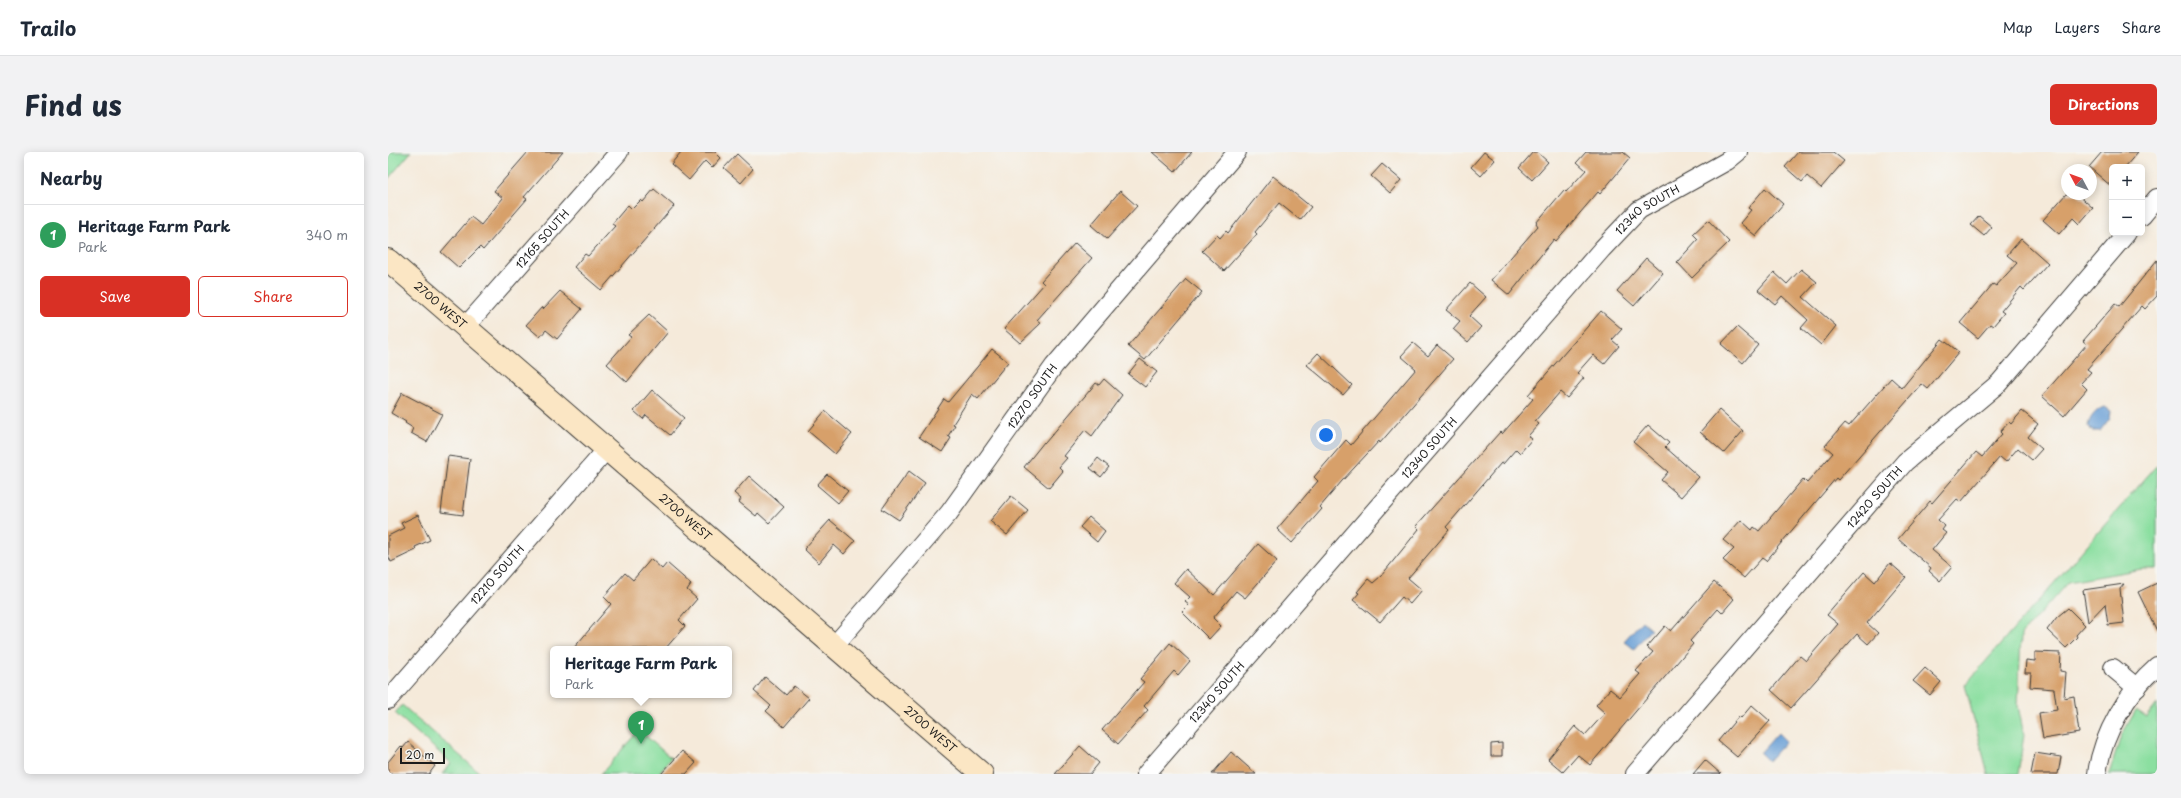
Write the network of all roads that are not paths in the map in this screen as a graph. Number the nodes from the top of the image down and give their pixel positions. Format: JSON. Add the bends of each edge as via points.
{"nodes":[{"id":1,"x":619,"y":152,"type":"edge"},
{"id":2,"x":1236,"y":152,"type":"edge"},
{"id":3,"x":1738,"y":152,"type":"edge"},
{"id":4,"x":2157,"y":198,"type":"edge"},
{"id":5,"x":2145,"y":212,"type":"edge"},
{"id":6,"x":2124,"y":236,"type":"edge"},
{"id":7,"x":388,"y":260,"type":"edge"},
{"id":8,"x":465,"y":327,"type":"junction"},
{"id":9,"x":607,"y":449,"type":"junction"},
{"id":10,"x":834,"y":646,"type":"junction"},
{"id":11,"x":2157,"y":666,"type":"edge"},
{"id":12,"x":2113,"y":668,"type":"dead end"},
{"id":13,"x":2137,"y":688,"type":"junction"},
{"id":14,"x":388,"y":700,"type":"edge"},
{"id":15,"x":982,"y":774,"type":"edge"},
{"id":16,"x":1146,"y":774,"type":"edge"},
{"id":17,"x":1635,"y":774,"type":"edge"},
{"id":18,"x":2097,"y":774,"type":"edge"}],
"edges":[{"from":1,"to":8,"type":"street","name":"12165 SOUTH"},
{"from":2,"to":10,"type":"street","name":"12270 SOUTH","via":[[1054,366],[949,513]]},
{"from":3,"to":16,"type":"street","name":"12340 SOUTH","via":[[1727,161],[1639,210],[1602,249]]},
{"from":4,"to":5,"type":"street"},
{"from":6,"to":17,"type":"street","name":"12420 SOUTH","via":[[1999,383],[1905,462]]},
{"from":7,"to":8,"type":"main road","name":"2700 WEST"},
{"from":8,"to":9,"type":"main road","name":"2700 WEST"},
{"from":9,"to":10,"type":"main road","name":"2700 WEST"},
{"from":9,"to":14,"type":"street","name":"12210 SOUTH"},
{"from":10,"to":15,"type":"main road","name":"2700 WEST"},
{"from":11,"to":13,"type":"street"},
{"from":12,"to":13,"type":"street"},
{"from":13,"to":18,"type":"street","via":[[2119,712],[2108,737]]}]}
